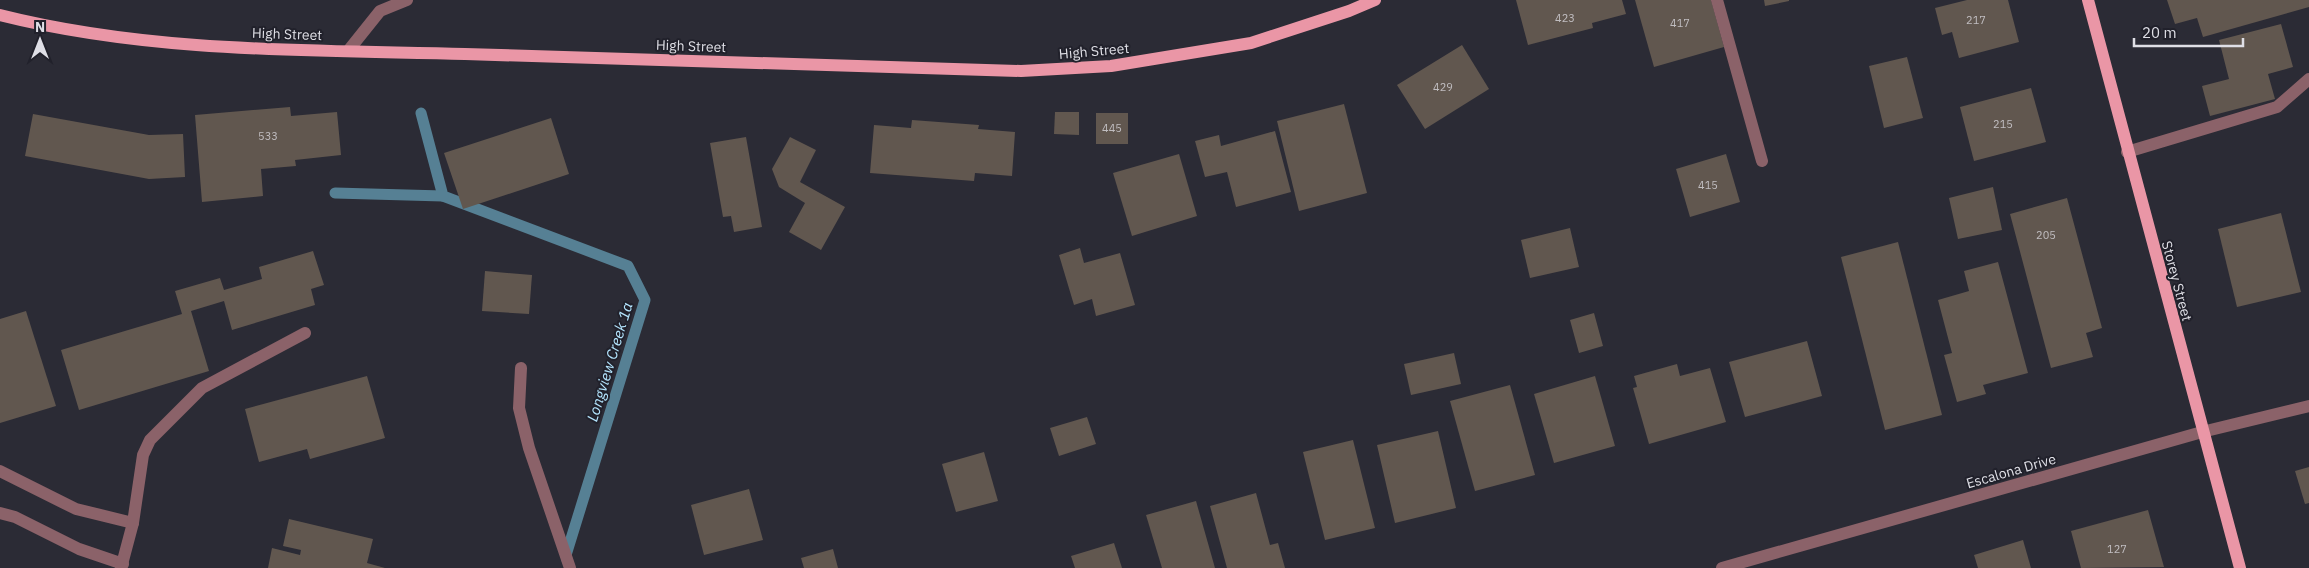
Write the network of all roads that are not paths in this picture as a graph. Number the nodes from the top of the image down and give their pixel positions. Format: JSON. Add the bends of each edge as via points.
{"nodes":[{"id":1,"x":407,"y":0,"type":"edge"},
{"id":2,"x":1375,"y":0,"type":"edge"},
{"id":3,"x":1717,"y":0,"type":"edge"},
{"id":4,"x":2088,"y":0,"type":"edge"},
{"id":5,"x":0,"y":15,"type":"edge"},
{"id":6,"x":348,"y":51,"type":"junction"},
{"id":7,"x":2309,"y":79,"type":"edge"},
{"id":8,"x":2127,"y":152,"type":"junction"},
{"id":9,"x":1762,"y":161,"type":"dead end"},
{"id":10,"x":305,"y":332,"type":"dead end"},
{"id":11,"x":521,"y":368,"type":"dead end"},
{"id":12,"x":2309,"y":406,"type":"edge"},
{"id":13,"x":2202,"y":432,"type":"junction"},
{"id":14,"x":0,"y":471,"type":"edge"},
{"id":15,"x":0,"y":513,"type":"edge"},
{"id":16,"x":133,"y":523,"type":"junction"},
{"id":17,"x":122,"y":566,"type":"edge"},
{"id":18,"x":570,"y":568,"type":"edge"},
{"id":19,"x":1722,"y":568,"type":"edge"},
{"id":20,"x":2240,"y":568,"type":"edge"}],
"edges":[{"from":1,"to":6,"type":"street","via":[[380,11]]},
{"from":2,"to":6,"type":"main road","name":"High Street","via":[[1251,43],[1110,66],[1021,71]]},
{"from":3,"to":9,"type":"street"},
{"from":4,"to":8,"type":"main road","name":"Storey Street"},
{"from":5,"to":6,"type":"main road","name":"High Street","via":[[108,37],[182,44]]},
{"from":7,"to":8,"type":"street","via":[[2276,107]]},
{"from":8,"to":13,"type":"main road","name":"Storey Street"},
{"from":10,"to":16,"type":"street","via":[[202,388],[150,440],[143,455]]},
{"from":11,"to":18,"type":"street","via":[[519,408],[529,448]]},
{"from":12,"to":13,"type":"street","name":"Escalona Drive"},
{"from":13,"to":19,"type":"street","name":"Escalona Drive"},
{"from":13,"to":20,"type":"main road","name":"Storey Street"},
{"from":14,"to":16,"type":"street","via":[[76,509]]},
{"from":15,"to":17,"type":"street"},
{"from":16,"to":17,"type":"street"}]}
